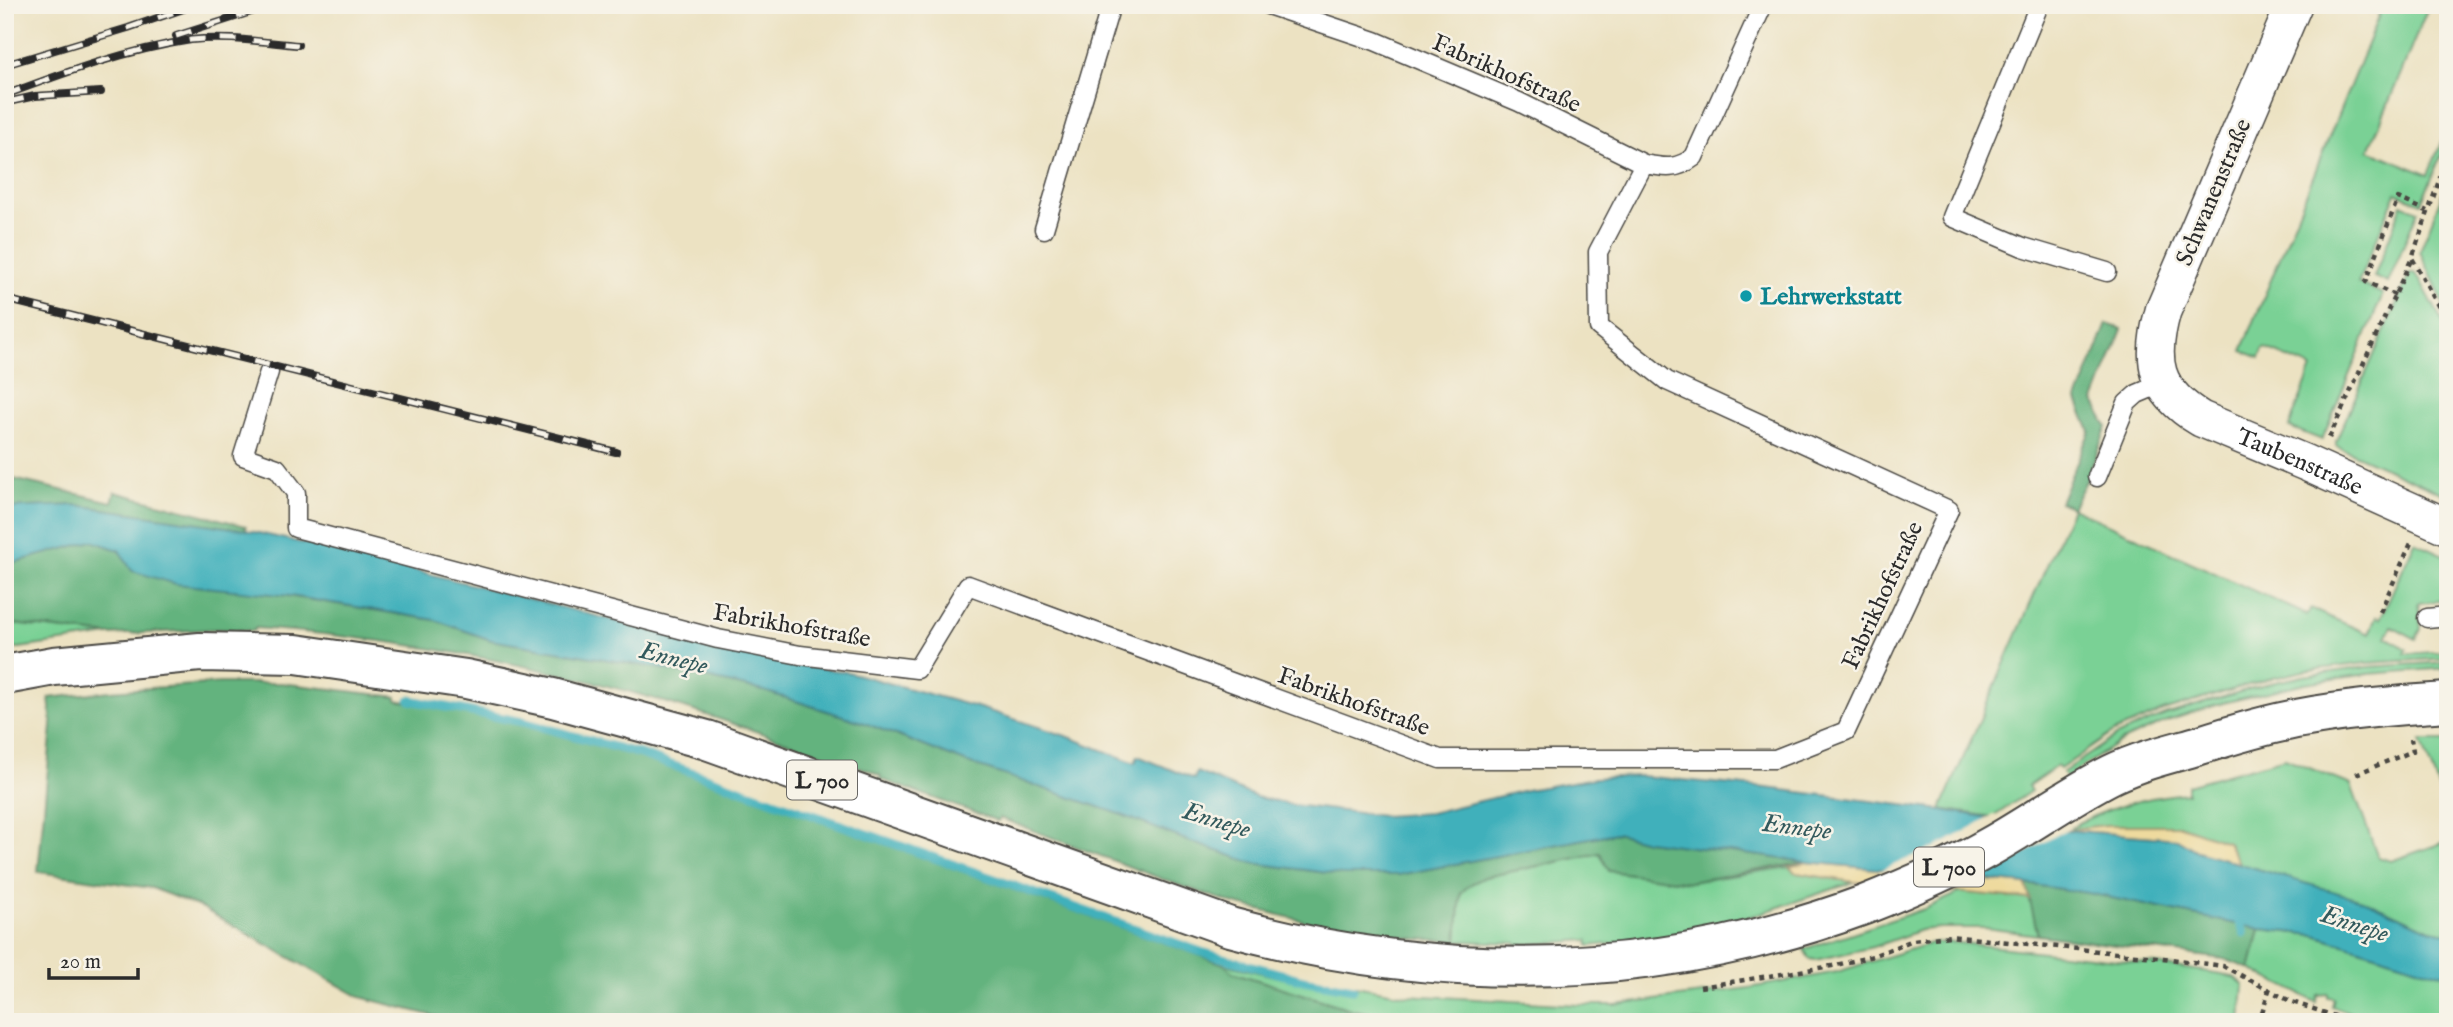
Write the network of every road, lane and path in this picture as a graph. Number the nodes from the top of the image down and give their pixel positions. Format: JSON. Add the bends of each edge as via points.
{"nodes":[{"id":1,"x":1111,"y":5,"type":"edge"},
{"id":2,"x":1268,"y":5,"type":"edge"},
{"id":3,"x":1763,"y":5,"type":"edge"},
{"id":4,"x":2039,"y":5,"type":"edge"},
{"id":5,"x":2294,"y":5,"type":"edge"},
{"id":6,"x":2448,"y":155,"type":"edge"},
{"id":7,"x":1644,"y":164,"type":"junction"},
{"id":8,"x":2427,"y":211,"type":"junction"},
{"id":9,"x":1044,"y":229,"type":"dead end"},
{"id":10,"x":2412,"y":258,"type":"junction"},
{"id":11,"x":2107,"y":272,"type":"dead end"},
{"id":12,"x":2395,"y":295,"type":"junction"},
{"id":13,"x":2448,"y":324,"type":"edge"},
{"id":14,"x":269,"y":372,"type":"dead end"},
{"id":15,"x":2163,"y":383,"type":"junction"},
{"id":16,"x":2315,"y":467,"type":"junction"},
{"id":17,"x":2097,"y":477,"type":"dead end"},
{"id":18,"x":2436,"y":522,"type":"edge"},
{"id":19,"x":2380,"y":612,"type":"dead end"},
{"id":20,"x":2448,"y":616,"type":"edge"},
{"id":21,"x":2427,"y":618,"type":"dead end"},
{"id":22,"x":5,"y":675,"type":"edge"},
{"id":23,"x":2448,"y":702,"type":"edge"},
{"id":24,"x":2403,"y":705,"type":"junction"},
{"id":25,"x":2356,"y":774,"type":"dead end"},
{"id":26,"x":1693,"y":988,"type":"dead end"},
{"id":27,"x":2269,"y":990,"type":"junction"},
{"id":28,"x":2259,"y":1022,"type":"edge"},
{"id":29,"x":2353,"y":1022,"type":"edge"}],
"edges":[{"from":1,"to":9,"type":"lane"},
{"from":2,"to":7,"type":"lane","name":"Fabrikhofstraße","via":[[1375,41],[1519,102]]},
{"from":3,"to":7,"type":"lane","name":"Fabrikhofstraße","via":[[1694,157],[1682,166]]},
{"from":4,"to":11,"type":"lane","via":[[1952,217],[2022,247]]},
{"from":5,"to":15,"type":"street","name":"Schwanenstraße","via":[[2163,311],[2155,338]]},
{"from":6,"to":8,"type":"path"},
{"from":7,"to":14,"type":"lane","name":"Fabrikhofstraße","via":[[1598,252],[1599,327],[1667,381],[1949,510],[1846,731],[1776,759],[1440,759],[968,585],[917,668],[800,655],[719,639],[296,528],[296,493],[277,468],[243,456]]},
{"from":8,"to":10,"type":"path"},
{"from":8,"to":12,"type":"path","via":[[2398,198],[2365,282]]},
{"from":10,"to":12,"type":"path"},
{"from":10,"to":13,"type":"path"},
{"from":12,"to":16,"type":"path"},
{"from":15,"to":16,"type":"street","name":"Taubenstraße","via":[[2177,402],[2201,419]]},
{"from":15,"to":17,"type":"lane","via":[[2127,403]]},
{"from":16,"to":18,"type":"street","name":"Taubenstraße"},
{"from":18,"to":19,"type":"path"},
{"from":20,"to":21,"type":"lane"},
{"from":22,"to":24,"type":"main road","number":"L 700","via":[[200,652],[296,654],[466,679],[707,740],[1230,927],[1284,942],[1389,960],[1490,967],[1590,964],[1699,952],[1756,939],[1865,904],[1933,875],[2112,774],[2140,763],[2301,718]]},
{"from":23,"to":24,"type":"main road"},
{"from":24,"to":25,"type":"path","via":[[2413,751]]},
{"from":26,"to":27,"type":"path","via":[[1832,966],[1913,940],[1950,936],[2223,966]]},
{"from":27,"to":28,"type":"path"},
{"from":27,"to":29,"type":"path"}]}
